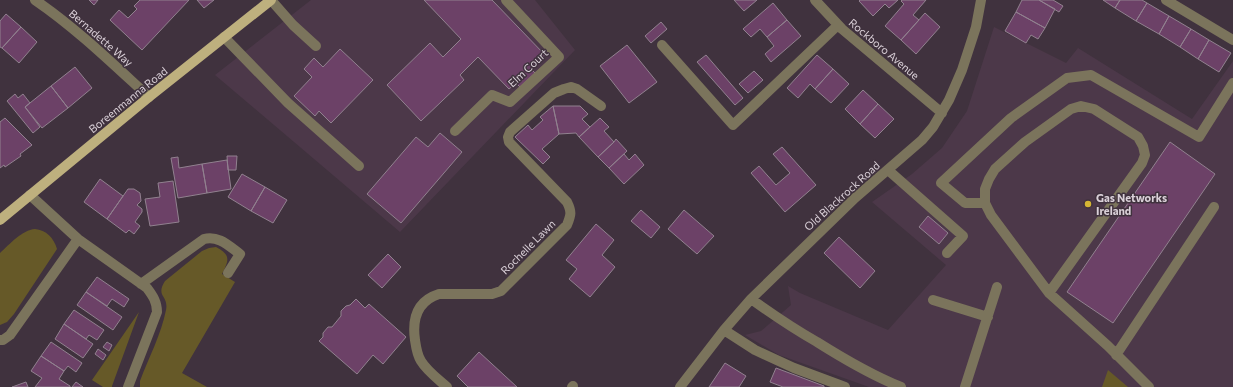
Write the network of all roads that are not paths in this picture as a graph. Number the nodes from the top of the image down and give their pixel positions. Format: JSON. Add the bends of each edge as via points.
{"nodes":[{"id":1,"x":35,"y":0,"type":"edge"},
{"id":2,"x":272,"y":0,"type":"edge"},
{"id":3,"x":506,"y":0,"type":"edge"},
{"id":4,"x":815,"y":0,"type":"edge"},
{"id":5,"x":981,"y":0,"type":"edge"},
{"id":6,"x":1166,"y":0,"type":"edge"},
{"id":7,"x":838,"y":25,"type":"junction"},
{"id":8,"x":224,"y":37,"type":"junction"},
{"id":9,"x":1233,"y":40,"type":"edge"},
{"id":10,"x":662,"y":45,"type":"dead end"},
{"id":11,"x":316,"y":46,"type":"dead end"},
{"id":12,"x":1233,"y":83,"type":"edge"},
{"id":13,"x":149,"y":97,"type":"junction"},
{"id":14,"x":601,"y":106,"type":"dead end"},
{"id":15,"x":942,"y":113,"type":"junction"},
{"id":16,"x":455,"y":131,"type":"dead end"},
{"id":17,"x":359,"y":166,"type":"dead end"},
{"id":18,"x":888,"y":170,"type":"junction"},
{"id":19,"x":30,"y":195,"type":"junction"},
{"id":20,"x":985,"y":203,"type":"junction"},
{"id":21,"x":1214,"y":207,"type":"dead end"},
{"id":22,"x":0,"y":220,"type":"edge"},
{"id":23,"x":78,"y":239,"type":"junction"},
{"id":24,"x":947,"y":253,"type":"dead end"},
{"id":25,"x":228,"y":273,"type":"dead end"},
{"id":26,"x":141,"y":284,"type":"junction"},
{"id":27,"x":997,"y":287,"type":"dead end"},
{"id":28,"x":1049,"y":294,"type":"junction"},
{"id":29,"x":751,"y":299,"type":"junction"},
{"id":30,"x":933,"y":300,"type":"dead end"},
{"id":31,"x":988,"y":316,"type":"junction"},
{"id":32,"x":724,"y":330,"type":"junction"},
{"id":33,"x":0,"y":340,"type":"edge"},
{"id":34,"x":1116,"y":355,"type":"junction"},
{"id":35,"x":839,"y":386,"type":"edge"},
{"id":36,"x":128,"y":387,"type":"edge"},
{"id":37,"x":447,"y":387,"type":"edge"},
{"id":38,"x":680,"y":387,"type":"edge"},
{"id":39,"x":900,"y":387,"type":"edge"},
{"id":40,"x":965,"y":387,"type":"edge"},
{"id":41,"x":1149,"y":387,"type":"edge"}],
"edges":[{"from":1,"to":13,"type":"street","name":"Bernadette Way","via":[[82,37]]},
{"from":2,"to":8,"type":"main road","name":"Boreenmanna Road"},
{"from":2,"to":11,"type":"street","via":[[293,25]]},
{"from":3,"to":16,"type":"street","name":"Elm Court","via":[[559,57],[510,102],[492,95]]},
{"from":4,"to":7,"type":"street","name":"Rockboro Avenue"},
{"from":5,"to":15,"type":"street","name":"Old Blackrock Road","via":[[968,53]]},
{"from":6,"to":9,"type":"street"},
{"from":7,"to":10,"type":"street","via":[[733,125]]},
{"from":7,"to":15,"type":"street","name":"Rockboro Avenue"},
{"from":8,"to":13,"type":"main road","name":"Boreenmanna Road"},
{"from":8,"to":17,"type":"street","via":[[288,103]]},
{"from":12,"to":20,"type":"street","via":[[1199,137],[1091,75],[1067,78],[1011,118],[941,183],[965,203]]},
{"from":13,"to":19,"type":"main road","name":"Boreenmanna Road"},
{"from":14,"to":37,"type":"street","name":"Rochelle Lawn","via":[[571,87],[554,93],[510,132],[508,142],[567,202],[571,210],[570,218],[567,226],[501,291],[492,294],[439,294],[427,300],[418,311],[414,322],[414,334],[419,359]]},
{"from":15,"to":18,"type":"street","name":"Old Blackrock Road","via":[[922,140]]},
{"from":18,"to":24,"type":"street","via":[[963,236]]},
{"from":18,"to":29,"type":"street","name":"Old Blackrock Road","via":[[855,198]]},
{"from":19,"to":22,"type":"main road","name":"Boreenmanna Road"},
{"from":19,"to":23,"type":"street"},
{"from":20,"to":28,"type":"street"},
{"from":20,"to":28,"type":"street","via":[[985,189],[995,169],[1025,142],[1070,109],[1081,106],[1094,109],[1138,137],[1145,155],[1142,163]]},
{"from":21,"to":34,"type":"street"},
{"from":23,"to":26,"type":"street"},
{"from":23,"to":33,"type":"street","via":[[10,335]]},
{"from":25,"to":26,"type":"street","via":[[240,254],[222,241],[210,238],[204,239]]},
{"from":26,"to":36,"type":"street","via":[[153,295],[157,312]]},
{"from":27,"to":31,"type":"street"},
{"from":28,"to":34,"type":"street"},
{"from":29,"to":32,"type":"street","name":"Old Blackrock Road"},
{"from":29,"to":39,"type":"street","via":[[839,356]]},
{"from":30,"to":31,"type":"street"},
{"from":31,"to":40,"type":"street"},
{"from":32,"to":35,"type":"street","via":[[755,350]]},
{"from":32,"to":38,"type":"street","name":"Old Blackrock Road"},
{"from":34,"to":41,"type":"street"}]}
